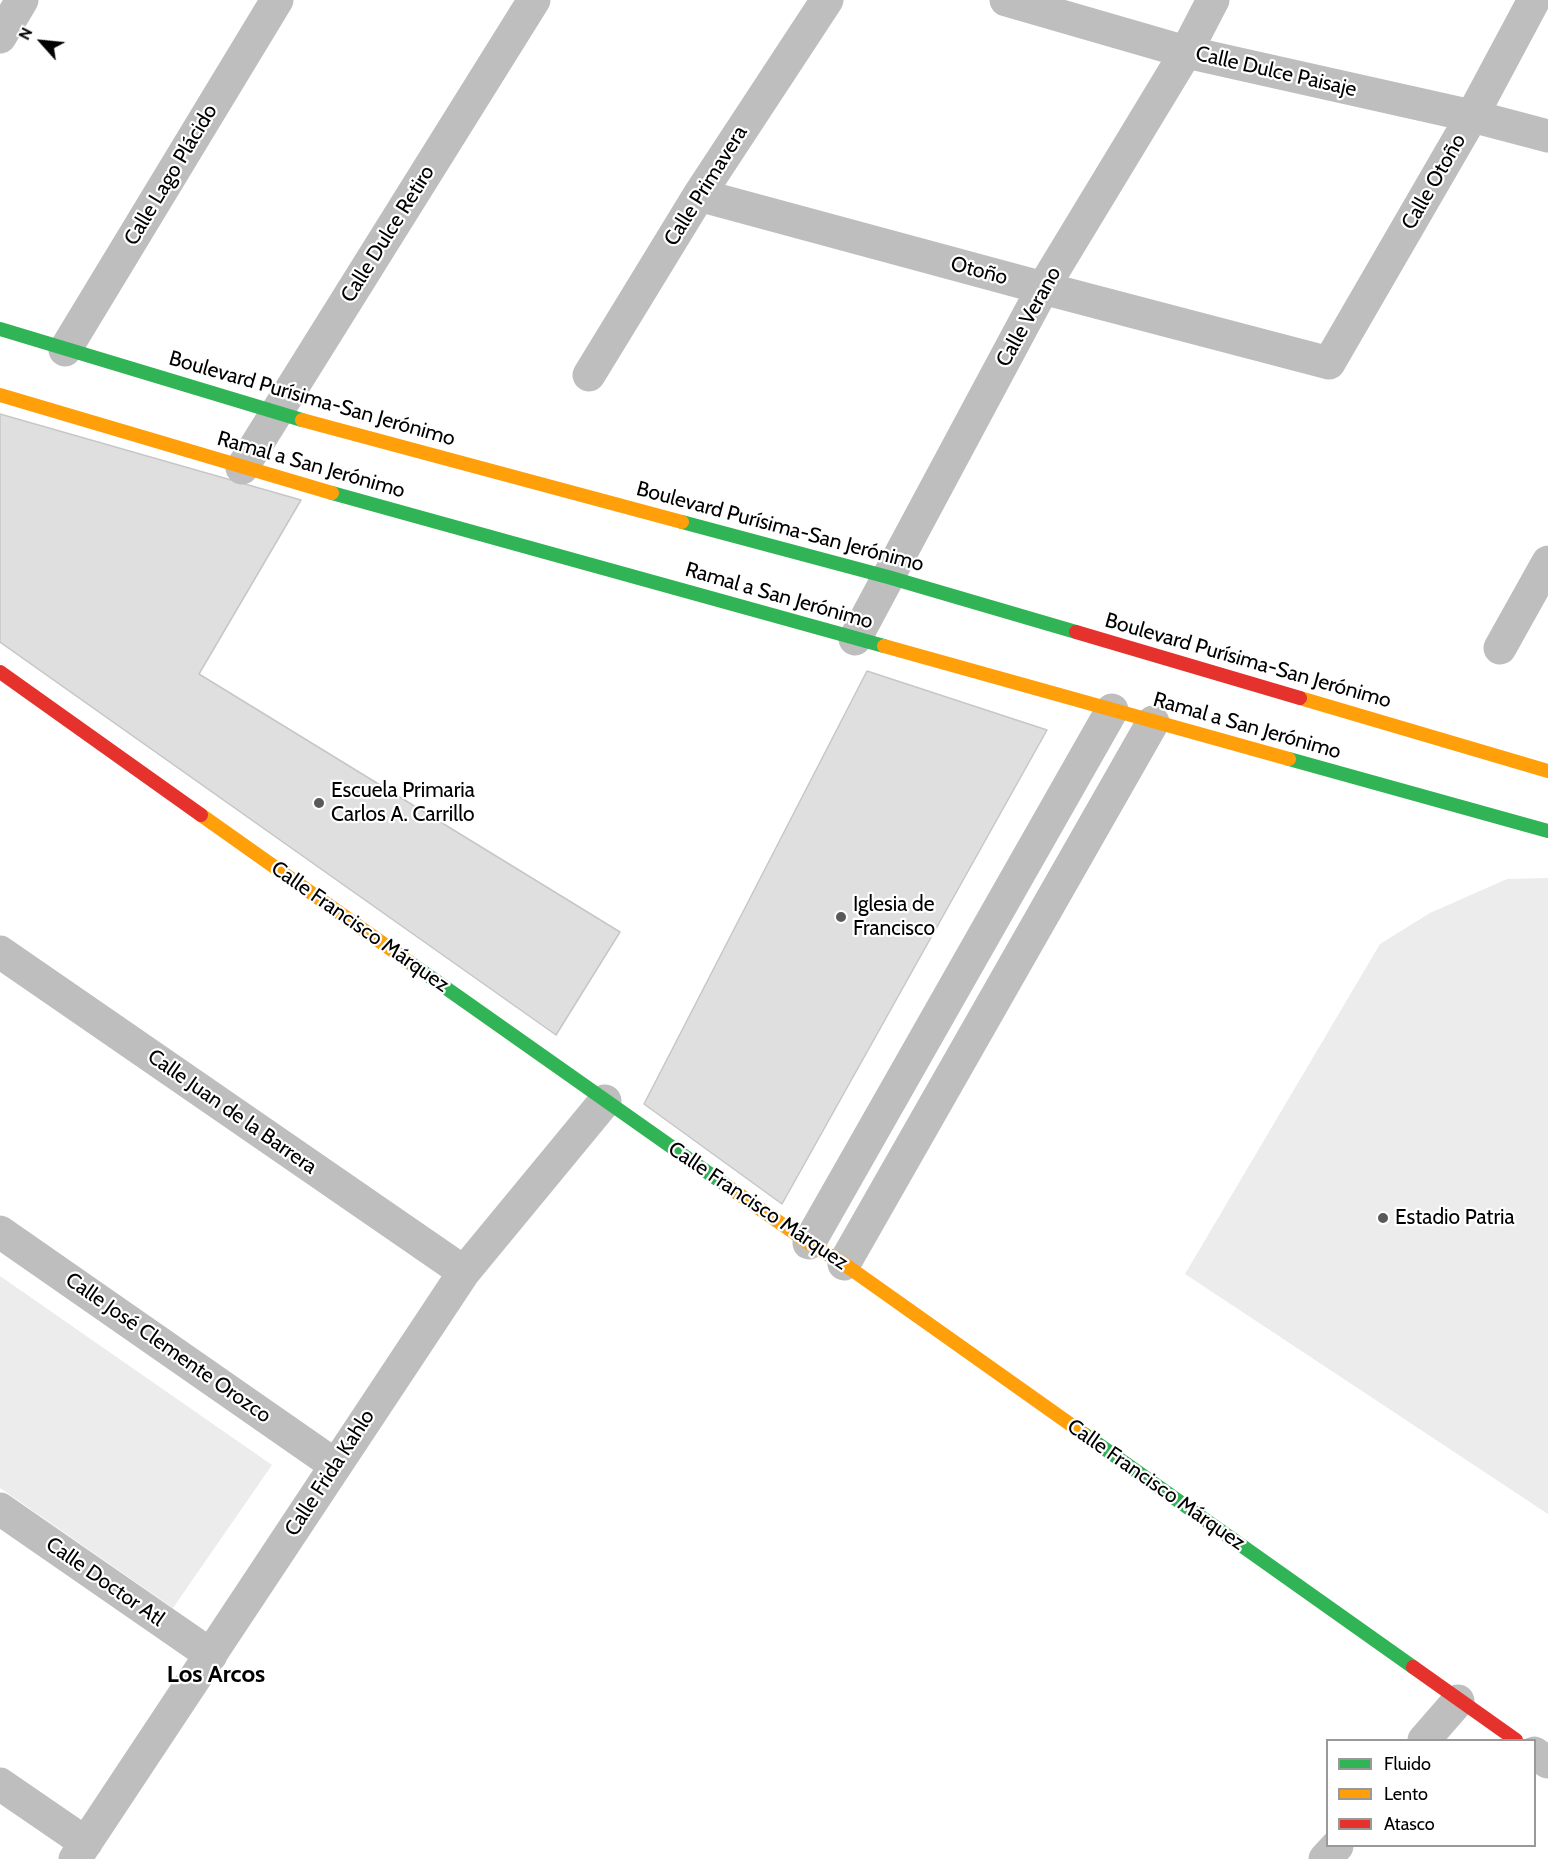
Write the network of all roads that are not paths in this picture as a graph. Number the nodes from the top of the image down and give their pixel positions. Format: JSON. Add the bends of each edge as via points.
{"nodes":[{"id":1,"x":22,"y":0,"type":"edge"},
{"id":2,"x":277,"y":0,"type":"edge"},
{"id":3,"x":534,"y":0,"type":"edge"},
{"id":4,"x":827,"y":0,"type":"edge"},
{"id":5,"x":1006,"y":0,"type":"edge"},
{"id":6,"x":1213,"y":0,"type":"edge"},
{"id":7,"x":1534,"y":0,"type":"edge"},
{"id":8,"x":0,"y":37,"type":"edge"},
{"id":9,"x":1186,"y":52,"type":"junction"},
{"id":10,"x":1472,"y":116,"type":"junction"},
{"id":11,"x":1548,"y":136,"type":"edge"},
{"id":12,"x":699,"y":195,"type":"junction"},
{"id":13,"x":1043,"y":288,"type":"junction"},
{"id":14,"x":0,"y":329,"type":"edge"},
{"id":15,"x":65,"y":350,"type":"junction"},
{"id":16,"x":1329,"y":363,"type":"joint"},
{"id":17,"x":589,"y":375,"type":"dead end"},
{"id":18,"x":0,"y":395,"type":"edge"},
{"id":19,"x":277,"y":413,"type":"junction"},
{"id":20,"x":242,"y":468,"type":"junction"},
{"id":21,"x":1548,"y":562,"type":"edge"},
{"id":22,"x":888,"y":577,"type":"junction"},
{"id":23,"x":855,"y":639,"type":"junction"},
{"id":24,"x":1500,"y":648,"type":"dead end"},
{"id":25,"x":0,"y":672,"type":"edge"},
{"id":26,"x":1112,"y":710,"type":"junction"},
{"id":27,"x":1153,"y":722,"type":"junction"},
{"id":28,"x":1548,"y":771,"type":"edge"},
{"id":29,"x":1548,"y":831,"type":"edge"},
{"id":30,"x":0,"y":952,"type":"edge"},
{"id":31,"x":605,"y":1101,"type":"junction"},
{"id":32,"x":0,"y":1232,"type":"edge"},
{"id":33,"x":809,"y":1243,"type":"junction"},
{"id":34,"x":844,"y":1264,"type":"junction"},
{"id":35,"x":464,"y":1272,"type":"junction"},
{"id":36,"x":335,"y":1465,"type":"junction"},
{"id":37,"x":0,"y":1509,"type":"edge"},
{"id":38,"x":211,"y":1655,"type":"junction"},
{"id":39,"x":1458,"y":1701,"type":"junction"},
{"id":40,"x":1425,"y":1739,"type":"edge"},
{"id":41,"x":1515,"y":1739,"type":"edge"},
{"id":42,"x":0,"y":1784,"type":"edge"},
{"id":43,"x":1335,"y":1847,"type":"edge"},
{"id":44,"x":80,"y":1851,"type":"edge"},
{"id":45,"x":1325,"y":1859,"type":"edge"}],
"edges":[{"from":1,"to":8,"type":"street"},
{"from":2,"to":15,"type":"street","name":"Calle Lago Plácido"},
{"from":3,"to":19,"type":"street","name":"Calle Dulce Retiro"},
{"from":4,"to":12,"type":"street","name":"Calle Primavera"},
{"from":5,"to":9,"type":"street","name":"Calle Dulce Paisaje"},
{"from":6,"to":9,"type":"street","name":"Calle Verano"},
{"from":7,"to":10,"type":"street","name":"Calle Otoño"},
{"from":9,"to":10,"type":"street","name":"Calle Dulce Paisaje"},
{"from":9,"to":13,"type":"street","name":"Calle Verano"},
{"from":10,"to":11,"type":"street","name":"Calle Dulce Paisaje"},
{"from":10,"to":16,"type":"street","name":"Calle Otoño"},
{"from":12,"to":13,"type":"street","name":"Otoño"},
{"from":12,"to":17,"type":"street","name":"Calle Primavera"},
{"from":13,"to":16,"type":"street","name":"Otoño"},
{"from":13,"to":22,"type":"street","name":"Calle Verano"},
{"from":14,"to":15,"type":"street","name":"Boulevard Purísima-San Jerónimo"},
{"from":15,"to":19,"type":"street","name":"Boulevard Purísima-San Jerónimo"},
{"from":18,"to":20,"type":"street","name":"Ramal a San Jerónimo"},
{"from":19,"to":20,"type":"street","name":"Calle Dulce Retiro"},
{"from":19,"to":22,"type":"street","name":"Boulevard Purísima-San Jerónimo"},
{"from":20,"to":23,"type":"street","name":"Ramal a San Jerónimo"},
{"from":21,"to":24,"type":"street"},
{"from":22,"to":23,"type":"street","name":"Calle Verano"},
{"from":22,"to":28,"type":"street","name":"Boulevard Purísima-San Jerónimo"},
{"from":23,"to":26,"type":"street","name":"Ramal a San Jerónimo"},
{"from":25,"to":31,"type":"street","name":"Calle Francisco Márquez"},
{"from":26,"to":27,"type":"street","name":"Ramal a San Jerónimo"},
{"from":26,"to":33,"type":"street"},
{"from":27,"to":29,"type":"street","name":"Ramal a San Jerónimo"},
{"from":27,"to":34,"type":"street"},
{"from":30,"to":35,"type":"street","name":"Calle Juan de la Barrera"},
{"from":31,"to":33,"type":"street","name":"Calle Francisco Márquez"},
{"from":31,"to":35,"type":"street","name":"Calle Frida Kahlo"},
{"from":32,"to":36,"type":"street","name":"Calle José Clemente Orozco"},
{"from":33,"to":34,"type":"street","name":"Calle Francisco Márquez"},
{"from":34,"to":39,"type":"street","name":"Calle Francisco Márquez"},
{"from":35,"to":36,"type":"street","name":"Calle Frida Kahlo"},
{"from":36,"to":38,"type":"street","name":"Calle Frida Kahlo"},
{"from":37,"to":38,"type":"street","name":"Calle Doctor Atl"},
{"from":38,"to":44,"type":"street","name":"Calle Frida Kahlo"},
{"from":39,"to":40,"type":"street"},
{"from":39,"to":41,"type":"street","name":"Calle Francisco Márquez"},
{"from":42,"to":44,"type":"street"},
{"from":43,"to":45,"type":"street"}]}
